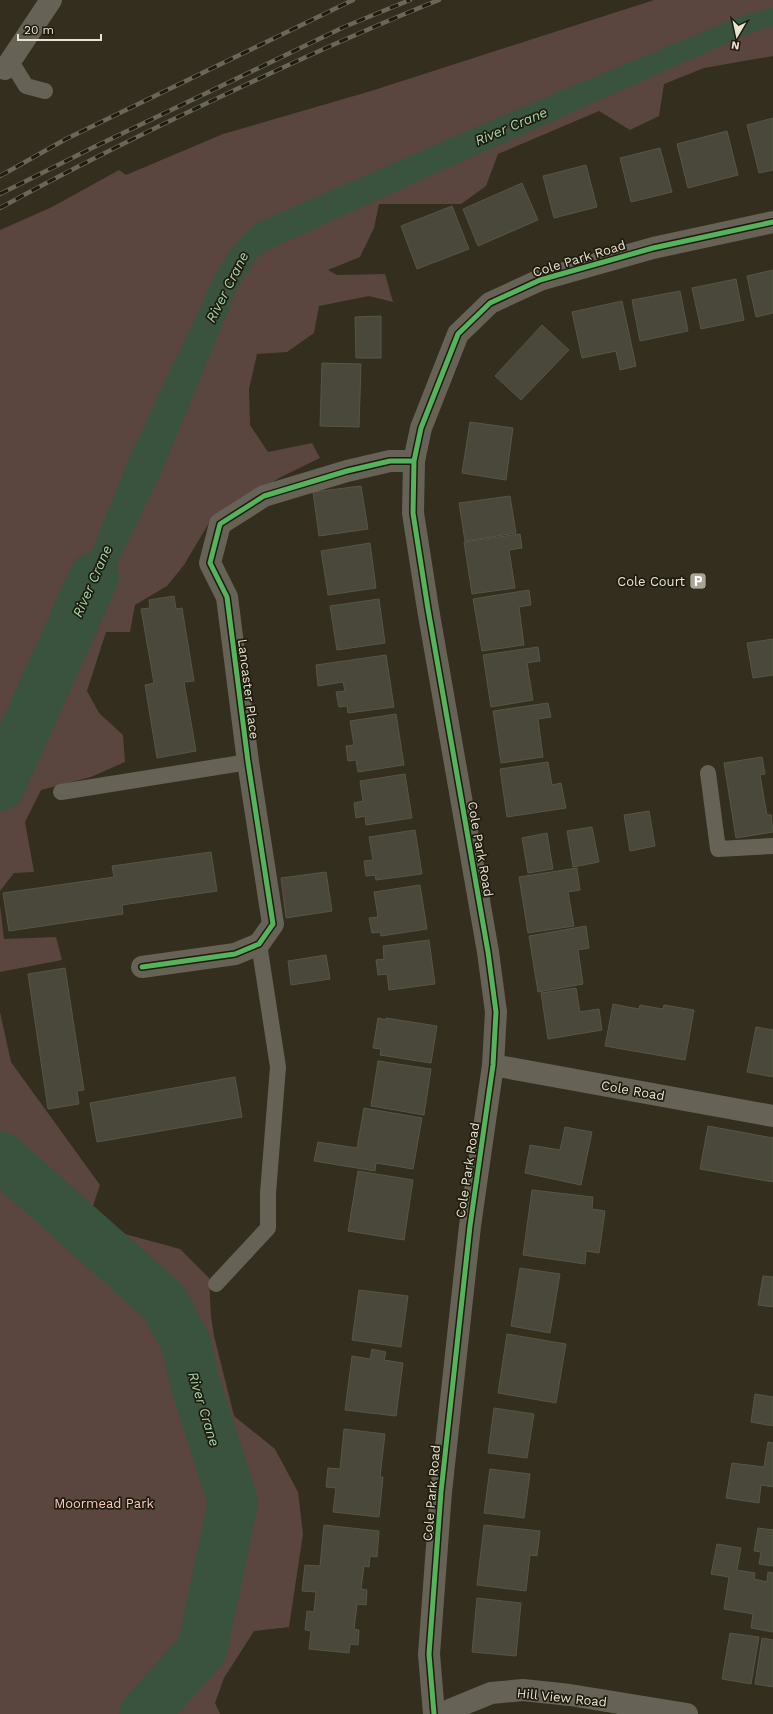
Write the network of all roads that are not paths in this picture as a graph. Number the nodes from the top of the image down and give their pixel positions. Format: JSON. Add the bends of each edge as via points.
{"nodes":[{"id":1,"x":51,"y":0,"type":"edge"},
{"id":2,"x":8,"y":64,"type":"joint"},
{"id":3,"x":45,"y":91,"type":"dead end"},
{"id":4,"x":773,"y":222,"type":"edge"},
{"id":5,"x":414,"y":461,"type":"junction"},
{"id":6,"x":248,"y":762,"type":"junction"},
{"id":7,"x":708,"y":773,"type":"dead end"},
{"id":8,"x":61,"y":792,"type":"dead end"},
{"id":9,"x":773,"y":846,"type":"edge"},
{"id":10,"x":258,"y":944,"type":"junction"},
{"id":11,"x":142,"y":967,"type":"dead end"},
{"id":12,"x":494,"y":1065,"type":"junction"},
{"id":13,"x":773,"y":1116,"type":"edge"},
{"id":14,"x":216,"y":1284,"type":"dead end"},
{"id":15,"x":434,"y":1714,"type":"edge"},
{"id":16,"x":440,"y":1714,"type":"edge"},
{"id":17,"x":682,"y":1714,"type":"edge"}],
"edges":[{"from":1,"to":2,"type":"street"},
{"from":2,"to":3,"type":"lane","via":[[26,86]]},
{"from":4,"to":5,"type":"street","name":"Cole Park Road","via":[[653,248],[540,280],[490,303],[458,334],[421,428]]},
{"from":5,"to":6,"type":"street","name":"Lancaster Place","via":[[390,461],[347,471],[264,496],[220,524],[210,563],[226,597]]},
{"from":5,"to":12,"type":"street","name":"Cole Park Road","via":[[414,520],[496,1012]]},
{"from":6,"to":8,"type":"lane"},
{"from":6,"to":10,"type":"street","name":"Lancaster Place","via":[[272,924]]},
{"from":7,"to":9,"type":"lane","via":[[718,849]]},
{"from":10,"to":11,"type":"street","via":[[236,954]]},
{"from":10,"to":14,"type":"lane","via":[[278,1067],[268,1194],[268,1228]]},
{"from":12,"to":13,"type":"street","name":"Cole Road"},
{"from":12,"to":15,"type":"street","name":"Cole Park Road","via":[[470,1226],[441,1492],[429,1654]]},
{"from":16,"to":17,"type":"street","name":"Hill View Road","via":[[491,1693],[523,1690]]}]}
